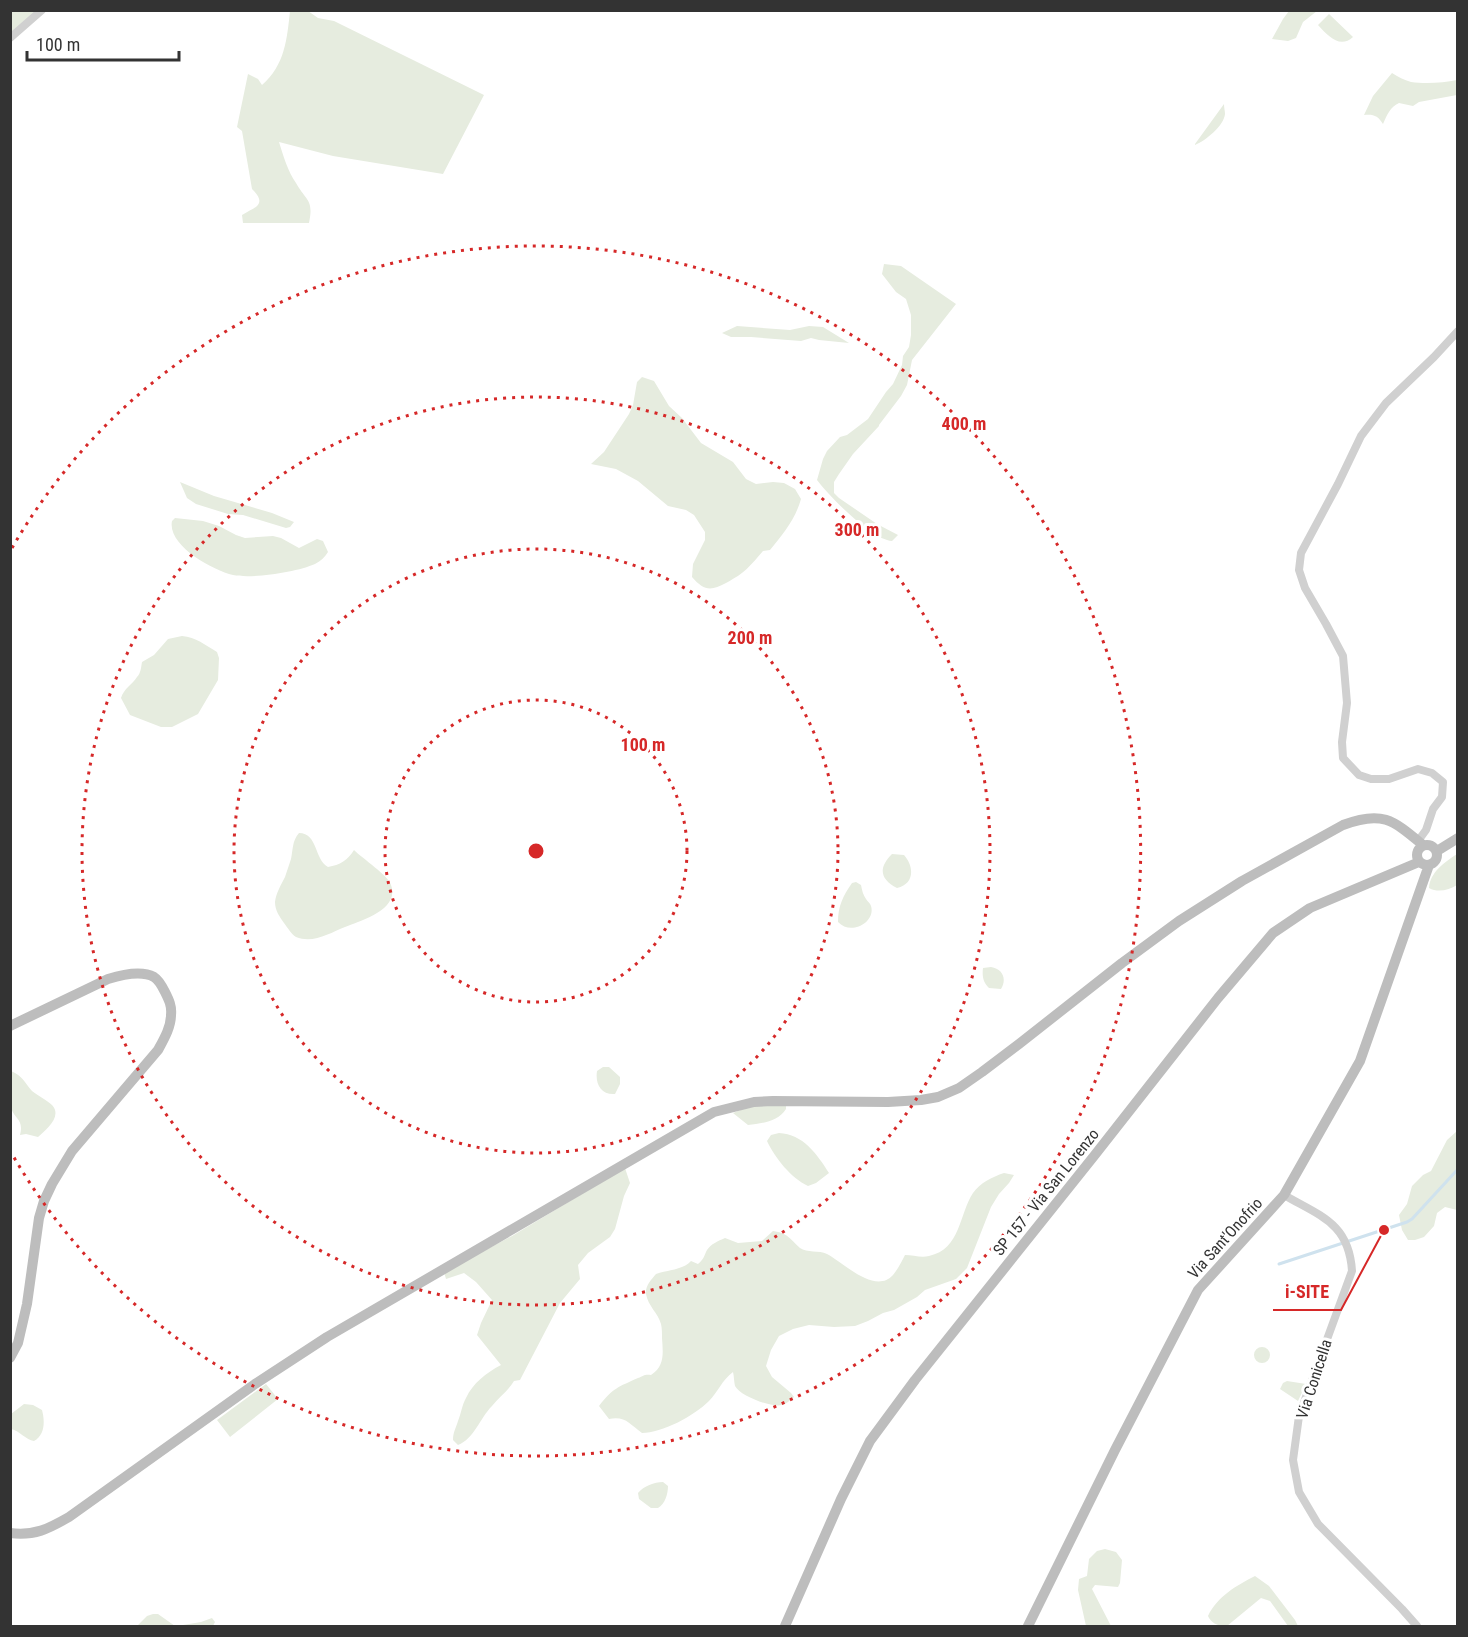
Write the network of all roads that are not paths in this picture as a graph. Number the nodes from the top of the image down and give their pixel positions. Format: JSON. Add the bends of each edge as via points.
{"nodes":[{"id":1,"x":42,"y":10,"type":"edge"},
{"id":2,"x":10,"y":38,"type":"edge"},
{"id":3,"x":1458,"y":331,"type":"edge"},
{"id":4,"x":1458,"y":838,"type":"edge"},
{"id":5,"x":1421,"y":843,"type":"junction"},
{"id":6,"x":1437,"y":851,"type":"junction"},
{"id":7,"x":1424,"y":863,"type":"junction"},
{"id":8,"x":10,"y":1026,"type":"edge"},
{"id":9,"x":1284,"y":1195,"type":"junction"},
{"id":10,"x":10,"y":1358,"type":"edge"},
{"id":11,"x":10,"y":1533,"type":"edge"},
{"id":12,"x":785,"y":1626,"type":"edge"},
{"id":13,"x":1028,"y":1626,"type":"edge"},
{"id":14,"x":1417,"y":1626,"type":"edge"}],
"edges":[{"from":1,"to":2,"type":"street"},
{"from":3,"to":5,"type":"street","via":[[1386,403],[1361,436],[1300,553],[1299,570],[1305,588],[1342,656],[1347,704],[1344,758],[1359,775],[1371,779],[1389,779],[1418,769],[1443,782],[1442,797],[1433,809]]},
{"from":4,"to":6,"type":"street"},
{"from":5,"to":6,"type":"street"},
{"from":5,"to":7,"type":"street","via":[[1417,852]]},
{"from":5,"to":11,"type":"street","via":[[1393,822],[1377,817],[1342,825],[1179,921],[959,1088],[939,1097],[888,1102],[754,1102],[705,1116],[327,1337],[69,1517],[47,1530],[24,1535]]},
{"from":6,"to":7,"type":"street","via":[[1436,861]]},
{"from":7,"to":9,"type":"street","name":"Via Sant'Onofrio","via":[[1360,1061]]},
{"from":7,"to":12,"type":"street","name":"SP 157 - Via San Lorenzo","via":[[1310,908],[1274,933],[1218,998],[870,1441]]},
{"from":8,"to":10,"type":"street","via":[[125,974],[154,977],[170,1002],[171,1016],[158,1050],[72,1151],[44,1201],[27,1304]]},
{"from":9,"to":13,"type":"street","name":"Via Sant'Onofrio","via":[[1198,1290]]},
{"from":9,"to":14,"type":"street","name":"Via Conicella","via":[[1334,1225],[1343,1236],[1352,1271],[1299,1416],[1293,1460],[1299,1492],[1318,1524]]}]}
